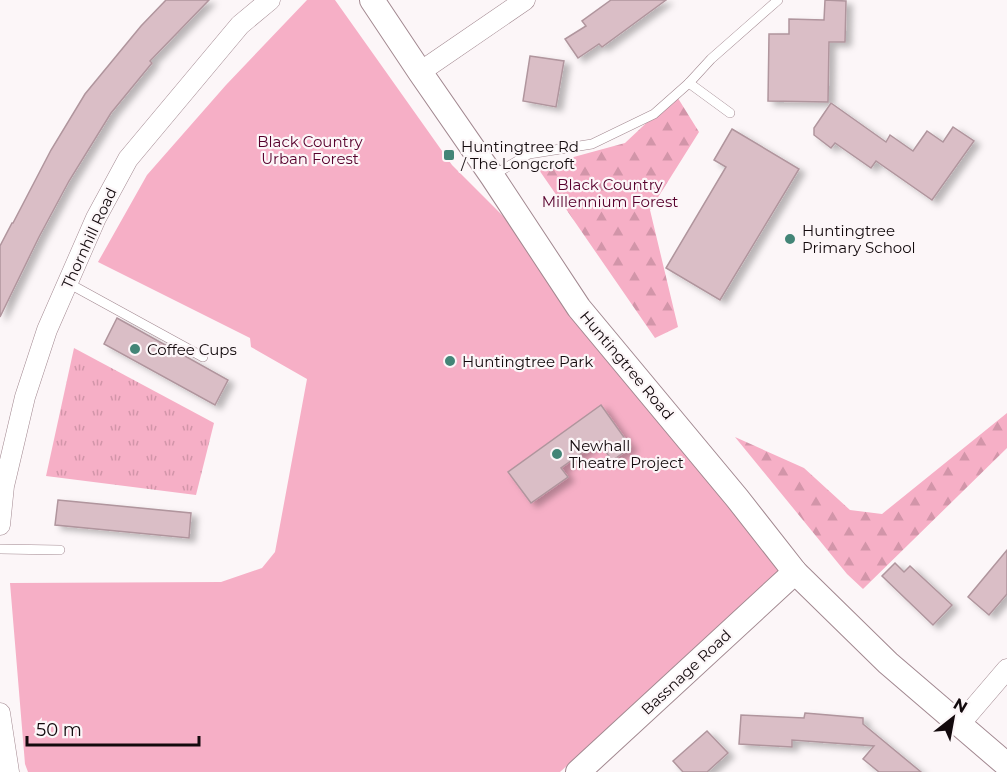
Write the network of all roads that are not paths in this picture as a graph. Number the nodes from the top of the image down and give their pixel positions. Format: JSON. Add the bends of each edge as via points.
{"nodes":[{"id":1,"x":270,"y":0,"type":"edge"},
{"id":2,"x":372,"y":0,"type":"edge"},
{"id":3,"x":525,"y":0,"type":"edge"},
{"id":4,"x":777,"y":0,"type":"edge"},
{"id":5,"x":420,"y":72,"type":"junction"},
{"id":6,"x":689,"y":83,"type":"junction"},
{"id":7,"x":730,"y":113,"type":"dead end"},
{"id":8,"x":492,"y":176,"type":"junction"},
{"id":9,"x":68,"y":283,"type":"junction"},
{"id":10,"x":203,"y":357,"type":"dead end"},
{"id":11,"x":0,"y":525,"type":"edge"},
{"id":12,"x":0,"y":549,"type":"edge"},
{"id":13,"x":60,"y":550,"type":"dead end"},
{"id":14,"x":795,"y":572,"type":"junction"},
{"id":15,"x":1007,"y":669,"type":"edge"},
{"id":16,"x":0,"y":713,"type":"edge"},
{"id":17,"x":960,"y":724,"type":"junction"},
{"id":18,"x":1007,"y":765,"type":"edge"},
{"id":19,"x":9,"y":772,"type":"edge"},
{"id":20,"x":578,"y":772,"type":"edge"}],
"edges":[{"from":1,"to":9,"type":"street","name":"Thornhill Road","via":[[240,25],[128,159],[96,218]]},
{"from":2,"to":5,"type":"street","name":"Huntingtree Road"},
{"from":3,"to":5,"type":"street"},
{"from":4,"to":6,"type":"lane"},
{"from":5,"to":8,"type":"street","name":"Huntingtree Road"},
{"from":6,"to":7,"type":"lane"},
{"from":6,"to":8,"type":"lane","via":[[654,114],[592,144],[529,154]]},
{"from":8,"to":14,"type":"street","name":"Huntingtree Road","via":[[579,308]]},
{"from":9,"to":10,"type":"lane"},
{"from":9,"to":11,"type":"street","name":"Thornhill Road","via":[[47,330],[25,398],[4,486]]},
{"from":12,"to":13,"type":"lane"},
{"from":14,"to":17,"type":"street","name":"Huntingtree Road","via":[[888,663]]},
{"from":14,"to":20,"type":"street","name":"Bassnage Road"},
{"from":15,"to":17,"type":"street"},
{"from":16,"to":19,"type":"street"},
{"from":17,"to":18,"type":"street","name":"Huntingtree Road"}]}
